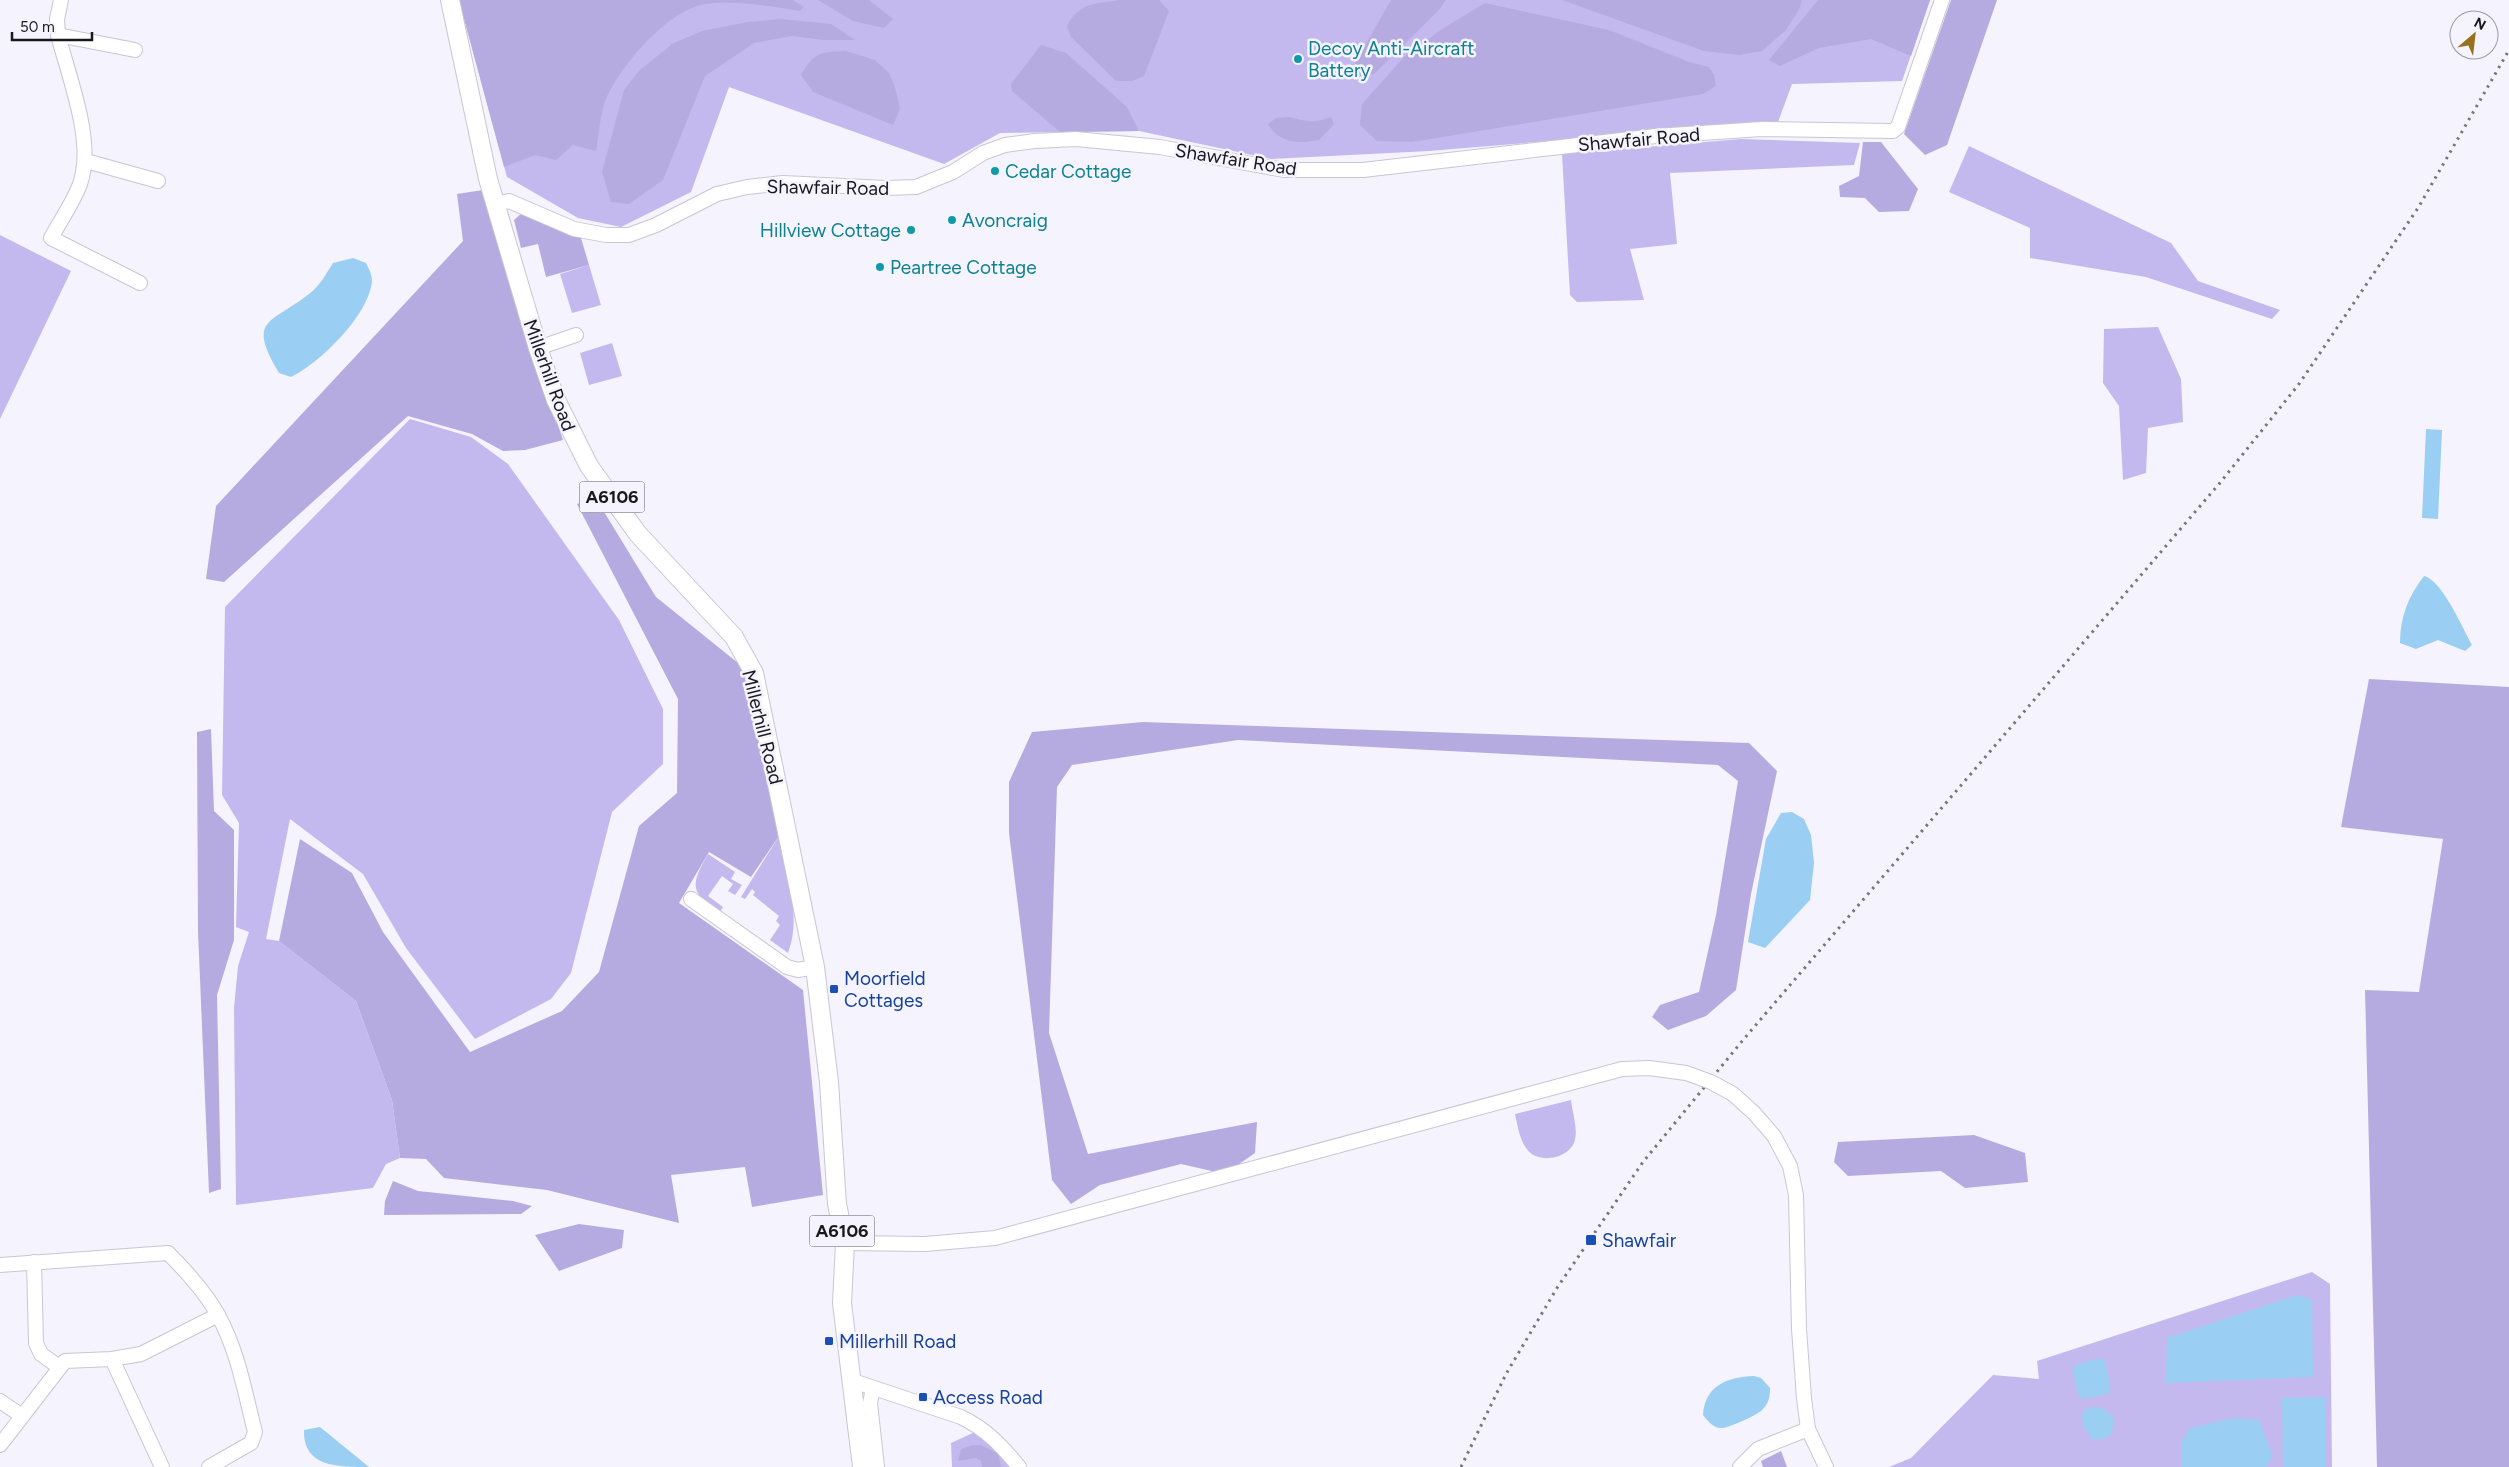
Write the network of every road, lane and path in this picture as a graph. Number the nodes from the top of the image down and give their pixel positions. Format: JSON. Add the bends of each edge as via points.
{"nodes":[{"id":1,"x":61,"y":0,"type":"edge"},
{"id":2,"x":450,"y":0,"type":"edge"},
{"id":3,"x":1942,"y":0,"type":"edge"},
{"id":4,"x":58,"y":35,"type":"junction"},
{"id":5,"x":135,"y":50,"type":"dead end"},
{"id":6,"x":86,"y":161,"type":"junction"},
{"id":7,"x":158,"y":181,"type":"dead end"},
{"id":8,"x":496,"y":204,"type":"junction"},
{"id":9,"x":140,"y":283,"type":"dead end"},
{"id":10,"x":576,"y":336,"type":"dead end"},
{"id":11,"x":538,"y":348,"type":"junction"},
{"id":12,"x":691,"y":899,"type":"dead end"},
{"id":13,"x":815,"y":967,"type":"junction"},
{"id":14,"x":845,"y":1243,"type":"junction"},
{"id":15,"x":34,"y":1262,"type":"junction"},
{"id":16,"x":0,"y":1265,"type":"edge"},
{"id":17,"x":218,"y":1315,"type":"junction"},
{"id":18,"x":112,"y":1359,"type":"junction"},
{"id":19,"x":59,"y":1367,"type":"junction"},
{"id":20,"x":850,"y":1380,"type":"junction"},
{"id":21,"x":873,"y":1388,"type":"junction"},
{"id":22,"x":0,"y":1401,"type":"edge"},
{"id":23,"x":22,"y":1416,"type":"junction"},
{"id":24,"x":1808,"y":1429,"type":"junction"},
{"id":25,"x":0,"y":1445,"type":"edge"},
{"id":26,"x":162,"y":1467,"type":"edge"},
{"id":27,"x":209,"y":1467,"type":"edge"},
{"id":28,"x":862,"y":1467,"type":"edge"},
{"id":29,"x":877,"y":1467,"type":"edge"},
{"id":30,"x":1019,"y":1467,"type":"edge"},
{"id":31,"x":1740,"y":1467,"type":"edge"},
{"id":32,"x":1826,"y":1467,"type":"edge"}],
"edges":[{"from":1,"to":4,"type":"street","via":[[56,19]]},
{"from":2,"to":8,"type":"main road","name":"Millerhill Road","number":"A6106"},
{"from":3,"to":8,"type":"street","name":"Shawfair Road","via":[[1898,127],[1893,131],[1762,129],[1656,136],[1363,170],[1284,170],[1160,147],[1076,139],[1035,141],[1005,145],[983,153],[953,172],[916,187],[783,183],[724,192],[628,235],[606,236],[574,229],[509,201]]},
{"from":4,"to":5,"type":"street"},
{"from":4,"to":6,"type":"street","via":[[84,135]]},
{"from":6,"to":7,"type":"street"},
{"from":6,"to":9,"type":"street","via":[[80,185],[51,238]]},
{"from":8,"to":11,"type":"main road","name":"Millerhill Road","number":"A6106"},
{"from":10,"to":11,"type":"street"},
{"from":11,"to":13,"type":"main road","name":"Millerhill Road","number":"A6106","via":[[556,400],[589,466],[638,534],[734,637],[754,673]]},
{"from":12,"to":13,"type":"street","via":[[787,967],[798,970]]},
{"from":13,"to":14,"type":"main road","name":"Millerhill Road","number":"A6106","via":[[829,1082],[837,1204]]},
{"from":14,"to":20,"type":"main road","name":"Millerhill Road","number":"A6106","via":[[842,1303]]},
{"from":14,"to":24,"type":"street","bridge":true,"via":[[925,1244],[996,1238],[1622,1069],[1649,1068],[1686,1073],[1733,1094],[1774,1136],[1790,1166],[1796,1194],[1799,1329]]},
{"from":15,"to":16,"type":"street"},
{"from":15,"to":17,"type":"street","via":[[168,1253],[186,1271]]},
{"from":15,"to":19,"type":"street","via":[[36,1343],[41,1354]]},
{"from":17,"to":18,"type":"street","via":[[141,1354]]},
{"from":17,"to":27,"type":"street","via":[[235,1354],[255,1432],[252,1443]]},
{"from":18,"to":19,"type":"street","via":[[65,1361]]},
{"from":18,"to":26,"type":"street"},
{"from":19,"to":23,"type":"street"},
{"from":20,"to":21,"type":"street"},
{"from":20,"to":28,"type":"main road","name":"Millerhill Road","number":"A6106"},
{"from":21,"to":29,"type":"street","via":[[870,1404]]},
{"from":21,"to":30,"type":"street","via":[[979,1426],[1002,1445]]},
{"from":22,"to":23,"type":"street"},
{"from":23,"to":25,"type":"street"},
{"from":24,"to":31,"type":"street","via":[[1758,1450]]},
{"from":24,"to":32,"type":"street"}]}
